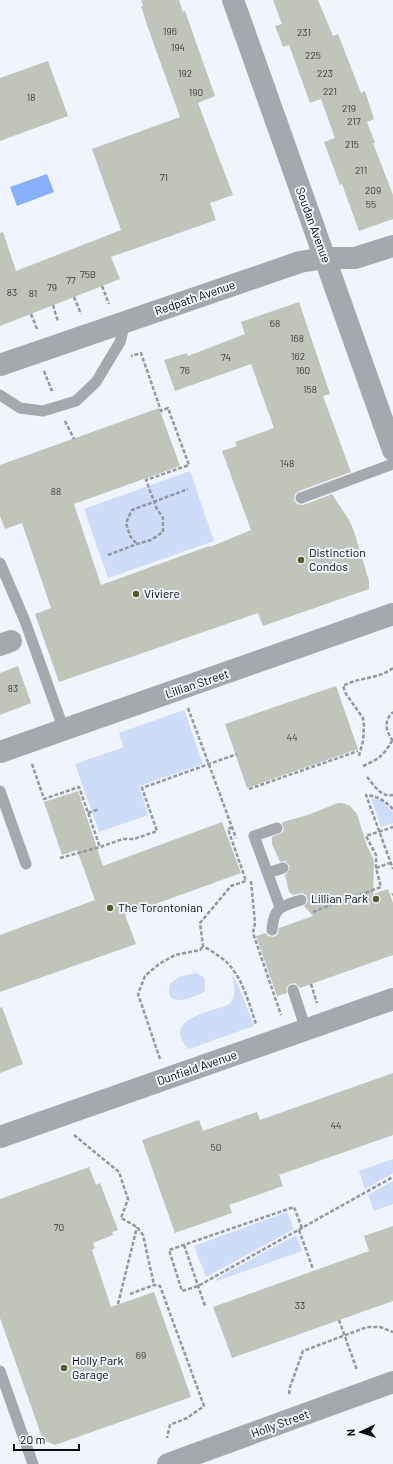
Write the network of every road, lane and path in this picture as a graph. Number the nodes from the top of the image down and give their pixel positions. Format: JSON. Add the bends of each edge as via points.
{"nodes":[{"id":1,"x":233,"y":0,"type":"edge"},
{"id":2,"x":393,"y":246,"type":"edge"},
{"id":3,"x":324,"y":258,"type":"junction"},
{"id":4,"x":102,"y":286,"type":"dead end"},
{"id":5,"x":74,"y":297,"type":"dead end"},
{"id":6,"x":53,"y":305,"type":"dead end"},
{"id":7,"x":109,"y":305,"type":"dead end"},
{"id":8,"x":31,"y":314,"type":"dead end"},
{"id":9,"x":81,"y":316,"type":"dead end"},
{"id":10,"x":125,"y":323,"type":"junction"},
{"id":11,"x":59,"y":324,"type":"dead end"},
{"id":12,"x":38,"y":331,"type":"dead end"},
{"id":13,"x":107,"y":364,"type":"junction"},
{"id":14,"x":0,"y":365,"type":"edge"},
{"id":15,"x":0,"y":395,"type":"edge"},
{"id":16,"x":393,"y":450,"type":"edge"},
{"id":17,"x":393,"y":464,"type":"edge"},
{"id":18,"x":188,"y":489,"type":"dead end"},
{"id":19,"x":301,"y":498,"type":"dead end"},
{"id":20,"x":154,"y":502,"type":"junction"},
{"id":21,"x":137,"y":544,"type":"junction"},
{"id":22,"x":108,"y":555,"type":"dead end"},
{"id":23,"x":0,"y":563,"type":"edge"},
{"id":24,"x":393,"y":614,"type":"edge"},
{"id":25,"x":393,"y":668,"type":"edge"},
{"id":26,"x":187,"y":706,"type":"dead end"},
{"id":27,"x":393,"y":712,"type":"edge"},
{"id":28,"x":64,"y":730,"type":"junction"},
{"id":29,"x":393,"y":741,"type":"edge"},
{"id":30,"x":358,"y":751,"type":"dead end"},
{"id":31,"x":0,"y":752,"type":"edge"},
{"id":32,"x":237,"y":754,"type":"dead end"},
{"id":33,"x":359,"y":756,"type":"dead end"},
{"id":34,"x":31,"y":761,"type":"dead end"},
{"id":35,"x":209,"y":764,"type":"junction"},
{"id":36,"x":363,"y":766,"type":"dead end"},
{"id":37,"x":367,"y":777,"type":"dead end"},
{"id":38,"x":249,"y":789,"type":"dead end"},
{"id":39,"x":0,"y":791,"type":"edge"},
{"id":40,"x":393,"y":795,"type":"edge"},
{"id":41,"x":99,"y":809,"type":"dead end"},
{"id":42,"x":393,"y":809,"type":"edge"},
{"id":43,"x":88,"y":813,"type":"junction"},
{"id":44,"x":393,"y":826,"type":"edge"},
{"id":45,"x":232,"y":827,"type":"junction"},
{"id":46,"x":277,"y":828,"type":"dead end"},
{"id":47,"x":379,"y":831,"type":"junction"},
{"id":48,"x":238,"y":842,"type":"dead end"},
{"id":49,"x":100,"y":847,"type":"junction"},
{"id":50,"x":60,"y":858,"type":"dead end"},
{"id":51,"x":392,"y":863,"type":"edge"},
{"id":52,"x":26,"y":864,"type":"dead end"},
{"id":53,"x":283,"y":868,"type":"dead end"},
{"id":54,"x":376,"y":868,"type":"junction"},
{"id":55,"x":393,"y":869,"type":"edge"},
{"id":56,"x":268,"y":873,"type":"junction"},
{"id":57,"x":251,"y":879,"type":"dead end"},
{"id":58,"x":300,"y":900,"type":"dead end"},
{"id":59,"x":343,"y":901,"type":"dead end"},
{"id":60,"x":280,"y":907,"type":"junction"},
{"id":61,"x":272,"y":930,"type":"dead end"},
{"id":62,"x":204,"y":946,"type":"junction"},
{"id":63,"x":311,"y":984,"type":"dead end"},
{"id":64,"x":293,"y":990,"type":"dead end"},
{"id":65,"x":393,"y":999,"type":"edge"},
{"id":66,"x":318,"y":1006,"type":"dead end"},
{"id":67,"x":282,"y":1019,"type":"dead end"},
{"id":68,"x":258,"y":1028,"type":"dead end"},
{"id":69,"x":306,"y":1030,"type":"junction"},
{"id":70,"x":161,"y":1061,"type":"dead end"},
{"id":71,"x":72,"y":1133,"type":"dead end"},
{"id":72,"x":0,"y":1137,"type":"edge"},
{"id":73,"x":393,"y":1177,"type":"edge"},
{"id":74,"x":137,"y":1227,"type":"junction"},
{"id":75,"x":300,"y":1229,"type":"junction"},
{"id":76,"x":184,"y":1245,"type":"junction"},
{"id":77,"x":313,"y":1269,"type":"dead end"},
{"id":78,"x":154,"y":1285,"type":"junction"},
{"id":79,"x":198,"y":1286,"type":"junction"},
{"id":80,"x":130,"y":1294,"type":"dead end"},
{"id":81,"x":118,"y":1304,"type":"dead end"},
{"id":82,"x":205,"y":1306,"type":"dead end"},
{"id":83,"x":339,"y":1320,"type":"dead end"},
{"id":84,"x":393,"y":1332,"type":"edge"},
{"id":85,"x":345,"y":1336,"type":"junction"},
{"id":86,"x":357,"y":1370,"type":"dead end"},
{"id":87,"x":0,"y":1371,"type":"edge"},
{"id":88,"x":393,"y":1382,"type":"edge"},
{"id":89,"x":289,"y":1394,"type":"dead end"},
{"id":90,"x":167,"y":1438,"type":"dead end"},
{"id":91,"x":33,"y":1464,"type":"edge"},
{"id":92,"x":168,"y":1464,"type":"edge"}],
"edges":[{"from":1,"to":3,"type":"street","name":"Soudan Avenue"},
{"from":2,"to":3,"type":"street","name":"Redpath Avenue","via":[[355,258]]},
{"from":3,"to":10,"type":"street","name":"Redpath Avenue","via":[[300,262]]},
{"from":3,"to":16,"type":"street","name":"Soudan Avenue"},
{"from":4,"to":7,"type":"path"},
{"from":5,"to":9,"type":"path"},
{"from":6,"to":11,"type":"path"},
{"from":8,"to":12,"type":"path"},
{"from":10,"to":13,"type":"lane","via":[[120,342]]},
{"from":10,"to":14,"type":"street","name":"Redpath Avenue"},
{"from":13,"to":15,"type":"lane","via":[[96,382],[76,401],[43,411],[20,408]]},
{"from":13,"to":20,"type":"path","via":[[141,353],[161,410],[168,408],[189,465],[146,480]]},
{"from":17,"to":19,"type":"lane"},
{"from":18,"to":20,"type":"path"},
{"from":20,"to":21,"type":"path","via":[[163,518],[163,532],[151,540]]},
{"from":20,"to":21,"type":"path","via":[[132,510],[126,523],[130,536]]},
{"from":21,"to":22,"type":"path"},
{"from":23,"to":28,"type":"lane","via":[[25,621]]},
{"from":24,"to":28,"type":"street","name":"Lillian Street"},
{"from":25,"to":33,"type":"path","via":[[343,686],[363,718],[363,741]]},
{"from":26,"to":35,"type":"path"},
{"from":27,"to":29,"type":"path","via":[[385,724]]},
{"from":28,"to":31,"type":"street","name":"Lillian Street"},
{"from":29,"to":36,"type":"path","via":[[378,760]]},
{"from":30,"to":38,"type":"path"},
{"from":32,"to":35,"type":"path"},
{"from":34,"to":43,"type":"path","via":[[44,799],[79,788]]},
{"from":35,"to":45,"type":"path"},
{"from":35,"to":49,"type":"path","via":[[142,788],[157,831]]},
{"from":37,"to":40,"type":"path","via":[[380,793]]},
{"from":39,"to":52,"type":"lane"},
{"from":41,"to":43,"type":"path"},
{"from":42,"to":47,"type":"path","via":[[375,796],[366,795]]},
{"from":43,"to":49,"type":"path"},
{"from":44,"to":47,"type":"path"},
{"from":45,"to":48,"type":"path"},
{"from":45,"to":62,"type":"path","via":[[228,829],[246,881],[232,886],[200,923]]},
{"from":46,"to":56,"type":"lane","via":[[254,836]]},
{"from":47,"to":51,"type":"path"},
{"from":47,"to":54,"type":"path","via":[[366,836],[376,855]]},
{"from":49,"to":50,"type":"path"},
{"from":51,"to":54,"type":"path"},
{"from":51,"to":55,"type":"path"},
{"from":53,"to":56,"type":"lane"},
{"from":54,"to":59,"type":"path","via":[[382,887]]},
{"from":56,"to":60,"type":"lane"},
{"from":57,"to":67,"type":"path","via":[[255,923],[253,933]]},
{"from":58,"to":60,"type":"lane"},
{"from":60,"to":61,"type":"lane","via":[[273,918]]},
{"from":62,"to":68,"type":"path","via":[[231,966],[248,1000]]},
{"from":62,"to":70,"type":"path","via":[[200,950],[175,955],[159,964],[145,976],[138,994]]},
{"from":63,"to":66,"type":"path"},
{"from":64,"to":69,"type":"lane"},
{"from":65,"to":69,"type":"street","name":"Dunfield Avenue"},
{"from":69,"to":72,"type":"street","name":"Dunfield Avenue"},
{"from":71,"to":74,"type":"path","via":[[119,1172],[128,1199],[121,1218]]},
{"from":73,"to":75,"type":"path"},
{"from":74,"to":78,"type":"path","via":[[143,1235]]},
{"from":74,"to":81,"type":"path"},
{"from":75,"to":76,"type":"path","via":[[294,1207]]},
{"from":75,"to":77,"type":"path"},
{"from":75,"to":79,"type":"path"},
{"from":76,"to":79,"type":"path"},
{"from":76,"to":79,"type":"path","via":[[169,1250],[182,1291]]},
{"from":78,"to":80,"type":"path"},
{"from":78,"to":90,"type":"path","via":[[160,1286],[204,1406],[187,1418],[170,1425]]},
{"from":79,"to":82,"type":"path"},
{"from":83,"to":85,"type":"path"},
{"from":84,"to":85,"type":"path","via":[[380,1327],[367,1327]]},
{"from":85,"to":86,"type":"path"},
{"from":85,"to":89,"type":"path","via":[[303,1351]]},
{"from":87,"to":91,"type":"lane"},
{"from":88,"to":92,"type":"street","name":"Holly Street"}]}
